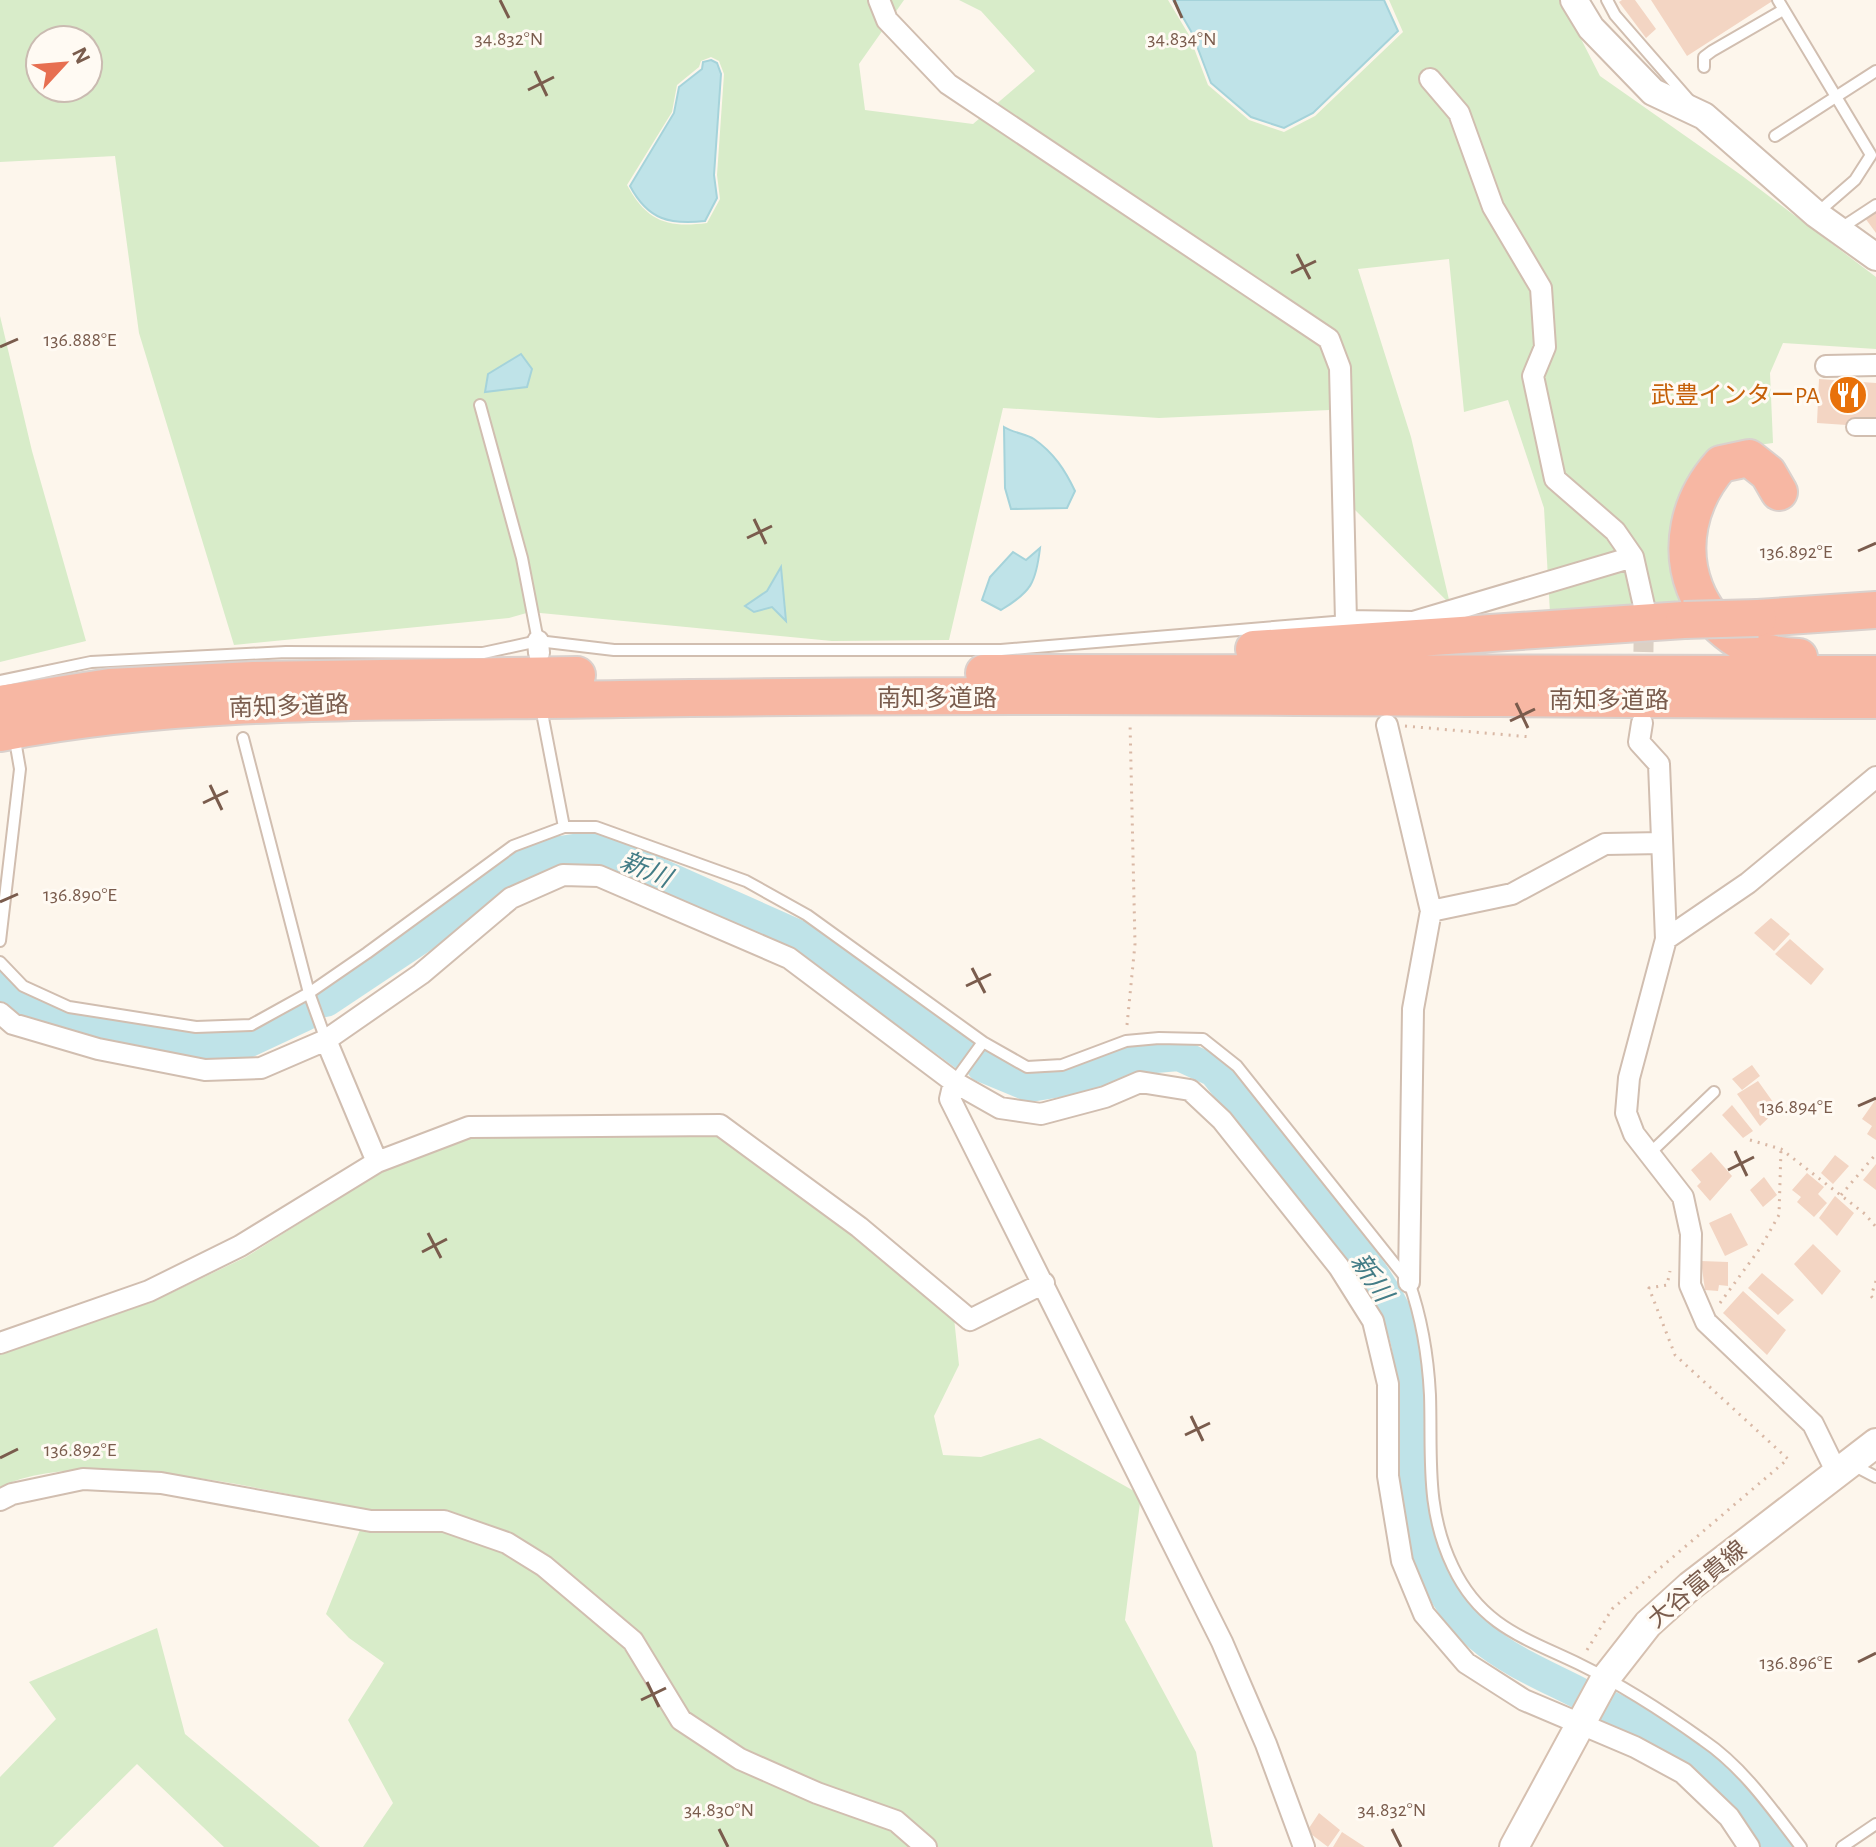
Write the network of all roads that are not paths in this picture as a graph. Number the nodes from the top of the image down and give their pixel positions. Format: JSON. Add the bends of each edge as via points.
{"nodes":[{"id":1,"x":879,"y":0,"type":"edge"},
{"id":2,"x":1574,"y":0,"type":"edge"},
{"id":3,"x":1607,"y":0,"type":"edge"},
{"id":4,"x":1780,"y":5,"type":"edge"},
{"id":5,"x":1704,"y":67,"type":"dead end"},
{"id":6,"x":1876,"y":71,"type":"edge"},
{"id":7,"x":1430,"y":79,"type":"dead end"},
{"id":8,"x":1838,"y":95,"type":"junction"},
{"id":9,"x":1704,"y":116,"type":"junction"},
{"id":10,"x":1775,"y":136,"type":"dead end"},
{"id":11,"x":1873,"y":154,"type":"edge"},
{"id":12,"x":1876,"y":205,"type":"edge"},
{"id":13,"x":1816,"y":214,"type":"junction"},
{"id":14,"x":1839,"y":230,"type":"junction"},
{"id":15,"x":1876,"y":257,"type":"edge"},
{"id":16,"x":1876,"y":365,"type":"edge"},
{"id":17,"x":1826,"y":366,"type":"dead end"},
{"id":18,"x":480,"y":405,"type":"dead end"},
{"id":19,"x":1855,"y":427,"type":"dead end"},
{"id":20,"x":1876,"y":427,"type":"edge"},
{"id":21,"x":1779,"y":492,"type":"dead end"},
{"id":22,"x":1633,"y":557,"type":"junction"},
{"id":23,"x":1644,"y":606,"type":"tunnel mouth"},
{"id":24,"x":1876,"y":610,"type":"edge"},
{"id":25,"x":1346,"y":621,"type":"junction"},
{"id":26,"x":539,"y":647,"type":"junction"},
{"id":27,"x":1876,"y":660,"type":"edge"},
{"id":28,"x":1024,"y":673,"type":"junction"},
{"id":29,"x":1876,"y":674,"type":"edge"},
{"id":30,"x":0,"y":681,"type":"edge"},
{"id":31,"x":1876,"y":700,"type":"edge"},
{"id":32,"x":0,"y":704,"type":"edge"},
{"id":33,"x":543,"y":718,"type":"dead end"},
{"id":34,"x":1642,"y":723,"type":"dead end"},
{"id":35,"x":1387,"y":725,"type":"road end"},
{"id":36,"x":243,"y":738,"type":"dead end"},
{"id":37,"x":8,"y":740,"type":"edge"},
{"id":38,"x":1876,"y":777,"type":"edge"},
{"id":39,"x":564,"y":827,"type":"junction"},
{"id":40,"x":1662,"y":843,"type":"junction"},
{"id":41,"x":1431,"y":911,"type":"junction"},
{"id":42,"x":1666,"y":939,"type":"junction"},
{"id":43,"x":0,"y":941,"type":"edge"},
{"id":44,"x":0,"y":962,"type":"edge"},
{"id":45,"x":309,"y":993,"type":"junction"},
{"id":46,"x":0,"y":1013,"type":"edge"},
{"id":47,"x":326,"y":1040,"type":"junction"},
{"id":48,"x":983,"y":1042,"type":"junction"},
{"id":49,"x":954,"y":1082,"type":"junction"},
{"id":50,"x":1714,"y":1092,"type":"dead end"},
{"id":51,"x":1650,"y":1153,"type":"junction"},
{"id":52,"x":377,"y":1162,"type":"junction"},
{"id":53,"x":1409,"y":1282,"type":"junction"},
{"id":54,"x":1044,"y":1283,"type":"junction"},
{"id":55,"x":0,"y":1343,"type":"edge"},
{"id":56,"x":1876,"y":1443,"type":"edge"},
{"id":57,"x":1844,"y":1468,"type":"junction"},
{"id":58,"x":1876,"y":1477,"type":"edge"},
{"id":59,"x":0,"y":1500,"type":"edge"},
{"id":60,"x":1605,"y":1679,"type":"junction"},
{"id":61,"x":1579,"y":1725,"type":"junction"},
{"id":62,"x":1876,"y":1824,"type":"edge"},
{"id":63,"x":926,"y":1847,"type":"edge"},
{"id":64,"x":1304,"y":1847,"type":"edge"},
{"id":65,"x":1514,"y":1847,"type":"edge"},
{"id":66,"x":1749,"y":1847,"type":"edge"},
{"id":67,"x":1801,"y":1847,"type":"edge"},
{"id":68,"x":1842,"y":1847,"type":"edge"}],
"edges":[{"from":1,"to":25,"type":"street","via":[[887,20],[948,84],[1329,339],[1340,368]]},
{"from":2,"to":9,"type":"street","via":[[1591,28],[1653,92]]},
{"from":3,"to":9,"type":"lane"},
{"from":4,"to":5,"type":"lane","via":[[1704,57]]},
{"from":4,"to":8,"type":"lane"},
{"from":6,"to":8,"type":"lane"},
{"from":7,"to":22,"type":"street","via":[[1459,113],[1493,207],[1541,288],[1545,347],[1533,376],[1555,479],[1615,531]]},
{"from":8,"to":10,"type":"lane"},
{"from":8,"to":11,"type":"lane"},
{"from":9,"to":13,"type":"street"},
{"from":11,"to":13,"type":"lane","via":[[1855,180]]},
{"from":12,"to":14,"type":"lane"},
{"from":13,"to":14,"type":"street"},
{"from":14,"to":15,"type":"street"},
{"from":16,"to":17,"type":"street"},
{"from":18,"to":26,"type":"lane","via":[[522,558]]},
{"from":19,"to":20,"type":"street"},
{"from":21,"to":27,"type":"highway","via":[[1768,473],[1749,458],[1721,464],[1707,480],[1693,504],[1689,526],[1689,572],[1695,592],[1719,629],[1772,656]]},
{"from":22,"to":23,"type":"street"},
{"from":22,"to":25,"type":"street","via":[[1413,622]]},
{"from":24,"to":28,"type":"highway","bridge":true,"via":[[1123,657],[1039,664]]},
{"from":25,"to":26,"type":"lane","via":[[1001,650]]},
{"from":26,"to":30,"type":"lane","via":[[483,653],[286,652],[91,662]]},
{"from":28,"to":29,"type":"highway","name":"南知多道路"},
{"from":28,"to":32,"type":"highway","name":"南知多道路","via":[[254,680],[110,687]]},
{"from":31,"to":37,"type":"highway","name":"南知多道路","via":[[739,697],[281,705],[137,713]]},
{"from":33,"to":39,"type":"lane"},
{"from":34,"to":40,"type":"street","via":[[1639,742],[1659,764]]},
{"from":35,"to":41,"type":"street"},
{"from":36,"to":45,"type":"lane"},
{"from":37,"to":43,"type":"lane","via":[[20,769]]},
{"from":38,"to":42,"type":"street","via":[[1748,883]]},
{"from":39,"to":45,"type":"lane","via":[[513,846]]},
{"from":39,"to":48,"type":"lane","via":[[596,827],[746,881],[807,915]]},
{"from":40,"to":41,"type":"street","via":[[1605,844],[1512,894]]},
{"from":40,"to":42,"type":"street"},
{"from":41,"to":53,"type":"street","via":[[1413,1009]]},
{"from":42,"to":51,"type":"street","via":[[1629,1078],[1626,1113]]},
{"from":44,"to":45,"type":"lane","via":[[23,986],[69,1007],[196,1027],[251,1025]]},
{"from":45,"to":47,"type":"lane"},
{"from":46,"to":47,"type":"street","via":[[13,1024],[98,1049],[205,1070],[261,1068]]},
{"from":47,"to":49,"type":"street","via":[[421,974],[511,898],[563,875],[599,876],[789,958]]},
{"from":47,"to":52,"type":"street"},
{"from":48,"to":49,"type":"lane"},
{"from":48,"to":53,"type":"lane","via":[[1027,1067],[1062,1065],[1126,1041],[1203,1039],[1237,1066]]},
{"from":49,"to":54,"type":"street","via":[[950,1099]]},
{"from":49,"to":61,"type":"street","via":[[1000,1108],[1041,1114],[1140,1082],[1190,1090],[1222,1120],[1339,1267],[1373,1321],[1388,1384],[1388,1476],[1402,1561],[1424,1614],[1466,1663],[1524,1700]]},
{"from":50,"to":51,"type":"lane"},
{"from":51,"to":57,"type":"street","via":[[1683,1197],[1691,1234],[1690,1285],[1706,1322],[1813,1424]]},
{"from":52,"to":54,"type":"street","via":[[469,1127],[720,1125],[859,1227],[970,1320]]},
{"from":52,"to":55,"type":"street","via":[[240,1246],[149,1291]]},
{"from":53,"to":60,"type":"lane","via":[[1426,1351],[1432,1513],[1453,1567],[1470,1596],[1501,1627]]},
{"from":54,"to":64,"type":"street","via":[[1222,1642]]},
{"from":56,"to":57,"type":"main road","name":"大谷富貴線"},
{"from":57,"to":58,"type":"lane"},
{"from":57,"to":60,"type":"main road","name":"大谷富貴線","via":[[1690,1586],[1648,1624]]},
{"from":59,"to":63,"type":"street","via":[[83,1479],[161,1483],[371,1521],[444,1521],[507,1543],[544,1566],[633,1641],[681,1720],[740,1759],[896,1821]]},
{"from":60,"to":61,"type":"main road","name":"大谷富貴線"},
{"from":60,"to":67,"type":"lane","via":[[1707,1742],[1751,1783]]},
{"from":61,"to":65,"type":"main road","name":"大谷富貴線"},
{"from":61,"to":66,"type":"street","via":[[1683,1773],[1729,1817]]},
{"from":62,"to":68,"type":"lane"}]}
